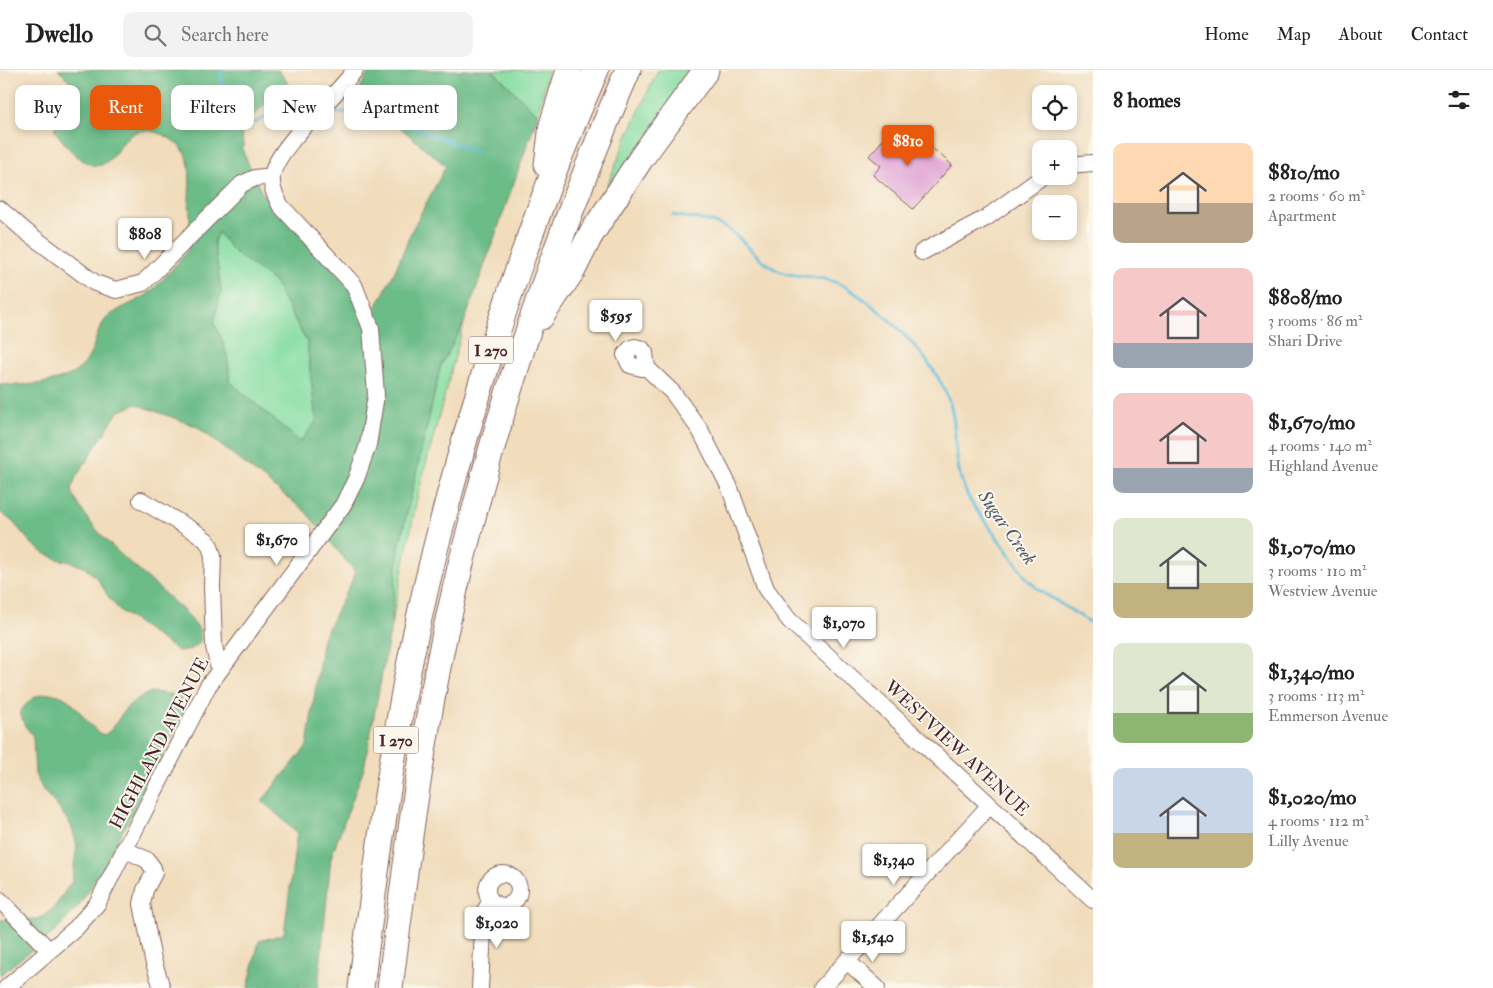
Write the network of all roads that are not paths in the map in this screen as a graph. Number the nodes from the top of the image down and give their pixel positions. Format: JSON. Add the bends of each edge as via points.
{"nodes":[{"id":1,"x":355,"y":70,"type":"edge"},
{"id":2,"x":570,"y":70,"type":"edge"},
{"id":3,"x":596,"y":70,"type":"edge"},
{"id":4,"x":628,"y":70,"type":"edge"},
{"id":5,"x":706,"y":70,"type":"edge"},
{"id":6,"x":1093,"y":163,"type":"edge"},
{"id":7,"x":1077,"y":164,"type":"edge"},
{"id":8,"x":272,"y":176,"type":"junction"},
{"id":9,"x":1032,"y":185,"type":"edge"},
{"id":10,"x":540,"y":207,"type":"junction"},
{"id":11,"x":0,"y":209,"type":"edge"},
{"id":12,"x":922,"y":252,"type":"dead end"},
{"id":13,"x":524,"y":342,"type":"junction"},
{"id":14,"x":648,"y":368,"type":"dead end"},
{"id":15,"x":141,"y":500,"type":"dead end"},
{"id":16,"x":219,"y":670,"type":"junction"},
{"id":17,"x":990,"y":805,"type":"junction"},
{"id":18,"x":124,"y":849,"type":"junction"},
{"id":19,"x":0,"y":900,"type":"edge"},
{"id":20,"x":1093,"y":900,"type":"edge"},
{"id":21,"x":490,"y":901,"type":"dead end"},
{"id":22,"x":49,"y":950,"type":"junction"},
{"id":23,"x":847,"y":961,"type":"junction"},
{"id":24,"x":6,"y":988,"type":"edge"},
{"id":25,"x":162,"y":988,"type":"edge"},
{"id":26,"x":362,"y":988,"type":"edge"},
{"id":27,"x":390,"y":988,"type":"edge"},
{"id":28,"x":480,"y":988,"type":"edge"},
{"id":29,"x":822,"y":988,"type":"edge"},
{"id":30,"x":877,"y":988,"type":"edge"}],
"edges":[{"from":1,"to":8,"type":"street","via":[[279,158]]},
{"from":2,"to":10,"type":"highway","via":[[552,125]]},
{"from":3,"to":10,"type":"highway","number":"I 270"},
{"from":4,"to":13,"type":"highway","number":"I 270","via":[[564,228]]},
{"from":5,"to":13,"type":"highway","via":[[642,157],[590,236],[573,270]]},
{"from":6,"to":7,"type":"street"},
{"from":8,"to":11,"type":"street","via":[[242,184],[144,283],[116,290],[96,283]]},
{"from":8,"to":16,"type":"street","name":"HIGHLAND AVENUE","via":[[272,191],[280,205],[354,286],[371,328],[376,395],[368,444],[343,505]]},
{"from":9,"to":12,"type":"street","via":[[986,218]]},
{"from":10,"to":26,"type":"highway","number":"I 270","via":[[488,358],[432,560],[388,789]]},
{"from":13,"to":27,"type":"highway","number":"I 270","via":[[479,491],[443,643],[413,809]]},
{"from":14,"to":17,"type":"street","name":"WESTVIEW AVENUE","via":[[673,393],[700,430],[728,486],[766,589],[789,620]]},
{"from":15,"to":16,"type":"street","via":[[197,533],[210,546],[214,556],[214,646]]},
{"from":16,"to":18,"type":"street","name":"HIGHLAND AVENUE"},
{"from":17,"to":20,"type":"street","name":"WESTVIEW AVENUE"},
{"from":17,"to":23,"type":"street"},
{"from":18,"to":22,"type":"street","name":"HIGHLAND AVENUE","via":[[97,904],[76,928]]},
{"from":18,"to":25,"type":"street","via":[[147,860],[153,868],[142,904]]},
{"from":19,"to":22,"type":"street"},
{"from":21,"to":28,"type":"street","via":[[484,912]]},
{"from":22,"to":24,"type":"street","name":"HIGHLAND AVENUE"},
{"from":23,"to":29,"type":"street"},
{"from":23,"to":30,"type":"street"}]}
